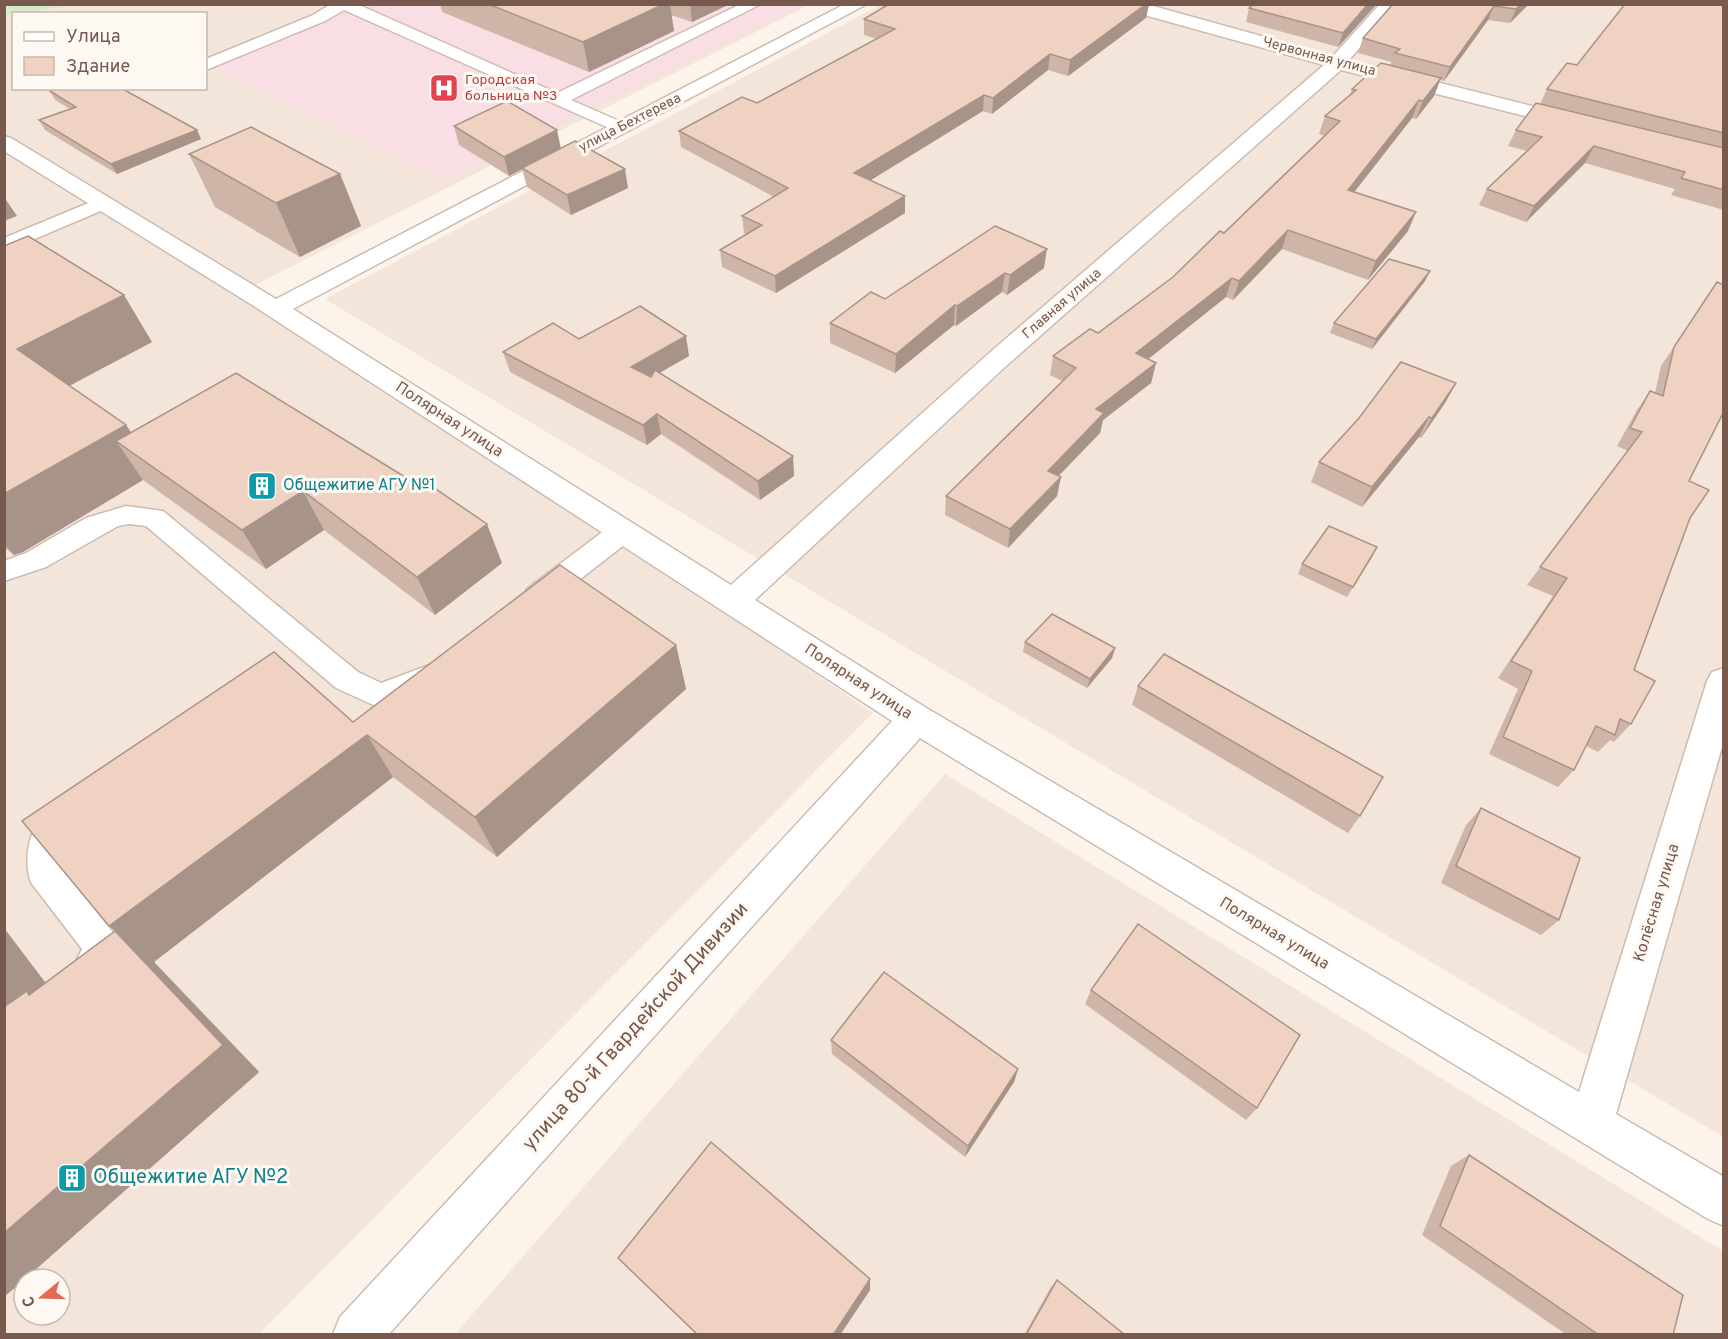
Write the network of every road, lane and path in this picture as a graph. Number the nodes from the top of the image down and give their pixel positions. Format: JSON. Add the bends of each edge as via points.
{"nodes":[{"id":1,"x":343,"y":4,"type":"edge"},
{"id":2,"x":754,"y":4,"type":"edge"},
{"id":3,"x":859,"y":4,"type":"edge"},
{"id":4,"x":1125,"y":4,"type":"edge"},
{"id":5,"x":1390,"y":4,"type":"edge"},
{"id":6,"x":678,"y":25,"type":"dead end"},
{"id":7,"x":698,"y":32,"type":"junction"},
{"id":8,"x":1337,"y":63,"type":"junction"},
{"id":9,"x":207,"y":65,"type":"edge"},
{"id":10,"x":557,"y":100,"type":"junction"},
{"id":11,"x":1587,"y":126,"type":"edge"},
{"id":12,"x":620,"y":128,"type":"junction"},
{"id":13,"x":4,"y":142,"type":"edge"},
{"id":14,"x":104,"y":203,"type":"junction"},
{"id":15,"x":4,"y":246,"type":"edge"},
{"id":16,"x":274,"y":309,"type":"junction"},
{"id":17,"x":623,"y":531,"type":"junction"},
{"id":18,"x":4,"y":571,"type":"edge"},
{"id":19,"x":733,"y":602,"type":"junction"},
{"id":20,"x":519,"y":610,"type":"edge"},
{"id":21,"x":312,"y":651,"type":"junction"},
{"id":22,"x":455,"y":658,"type":"edge"},
{"id":23,"x":282,"y":671,"type":"edge"},
{"id":24,"x":1724,"y":681,"type":"edge"},
{"id":25,"x":916,"y":719,"type":"junction"},
{"id":26,"x":97,"y":802,"type":"edge"},
{"id":27,"x":64,"y":1000,"type":"edge"},
{"id":28,"x":1591,"y":1124,"type":"junction"},
{"id":29,"x":1724,"y":1203,"type":"edge"},
{"id":30,"x":357,"y":1335,"type":"edge"}],
"edges":[{"from":1,"to":9,"type":"lane","via":[[320,18]]},
{"from":1,"to":10,"type":"lane"},
{"from":2,"to":7,"type":"lane"},
{"from":3,"to":12,"type":"street","name":"улица Бехтерева"},
{"from":4,"to":8,"type":"street","name":"Червонная улица"},
{"from":5,"to":8,"type":"street","name":"Главная улица"},
{"from":6,"to":7,"type":"lane"},
{"from":7,"to":10,"type":"lane"},
{"from":8,"to":11,"type":"street","name":"Червонная улица"},
{"from":8,"to":19,"type":"street","name":"Главная улица","via":[[996,361]]},
{"from":10,"to":12,"type":"lane"},
{"from":12,"to":16,"type":"street","name":"улица Бехтерева"},
{"from":13,"to":14,"type":"street","name":"Полярная улица"},
{"from":14,"to":15,"type":"lane"},
{"from":14,"to":16,"type":"street","name":"Полярная улица"},
{"from":16,"to":17,"type":"street","name":"Полярная улица"},
{"from":17,"to":19,"type":"street","name":"Полярная улица"},
{"from":17,"to":20,"type":"lane"},
{"from":18,"to":21,"type":"lane","via":[[22,568],[108,520],[128,515],[154,518]]},
{"from":19,"to":25,"type":"street","name":"Полярная улица"},
{"from":21,"to":22,"type":"lane","via":[[347,680],[380,696],[428,679]]},
{"from":21,"to":23,"type":"lane"},
{"from":24,"to":28,"type":"street","name":"Колёсная улица"},
{"from":25,"to":28,"type":"street","name":"Полярная улица"},
{"from":25,"to":30,"type":"street","name":"улица 80-й Гвардейской Дивизии"},
{"from":26,"to":27,"type":"lane","via":[[48,837],[44,873],[102,946],[82,987]]},
{"from":28,"to":29,"type":"street","name":"Полярная улица"}]}
